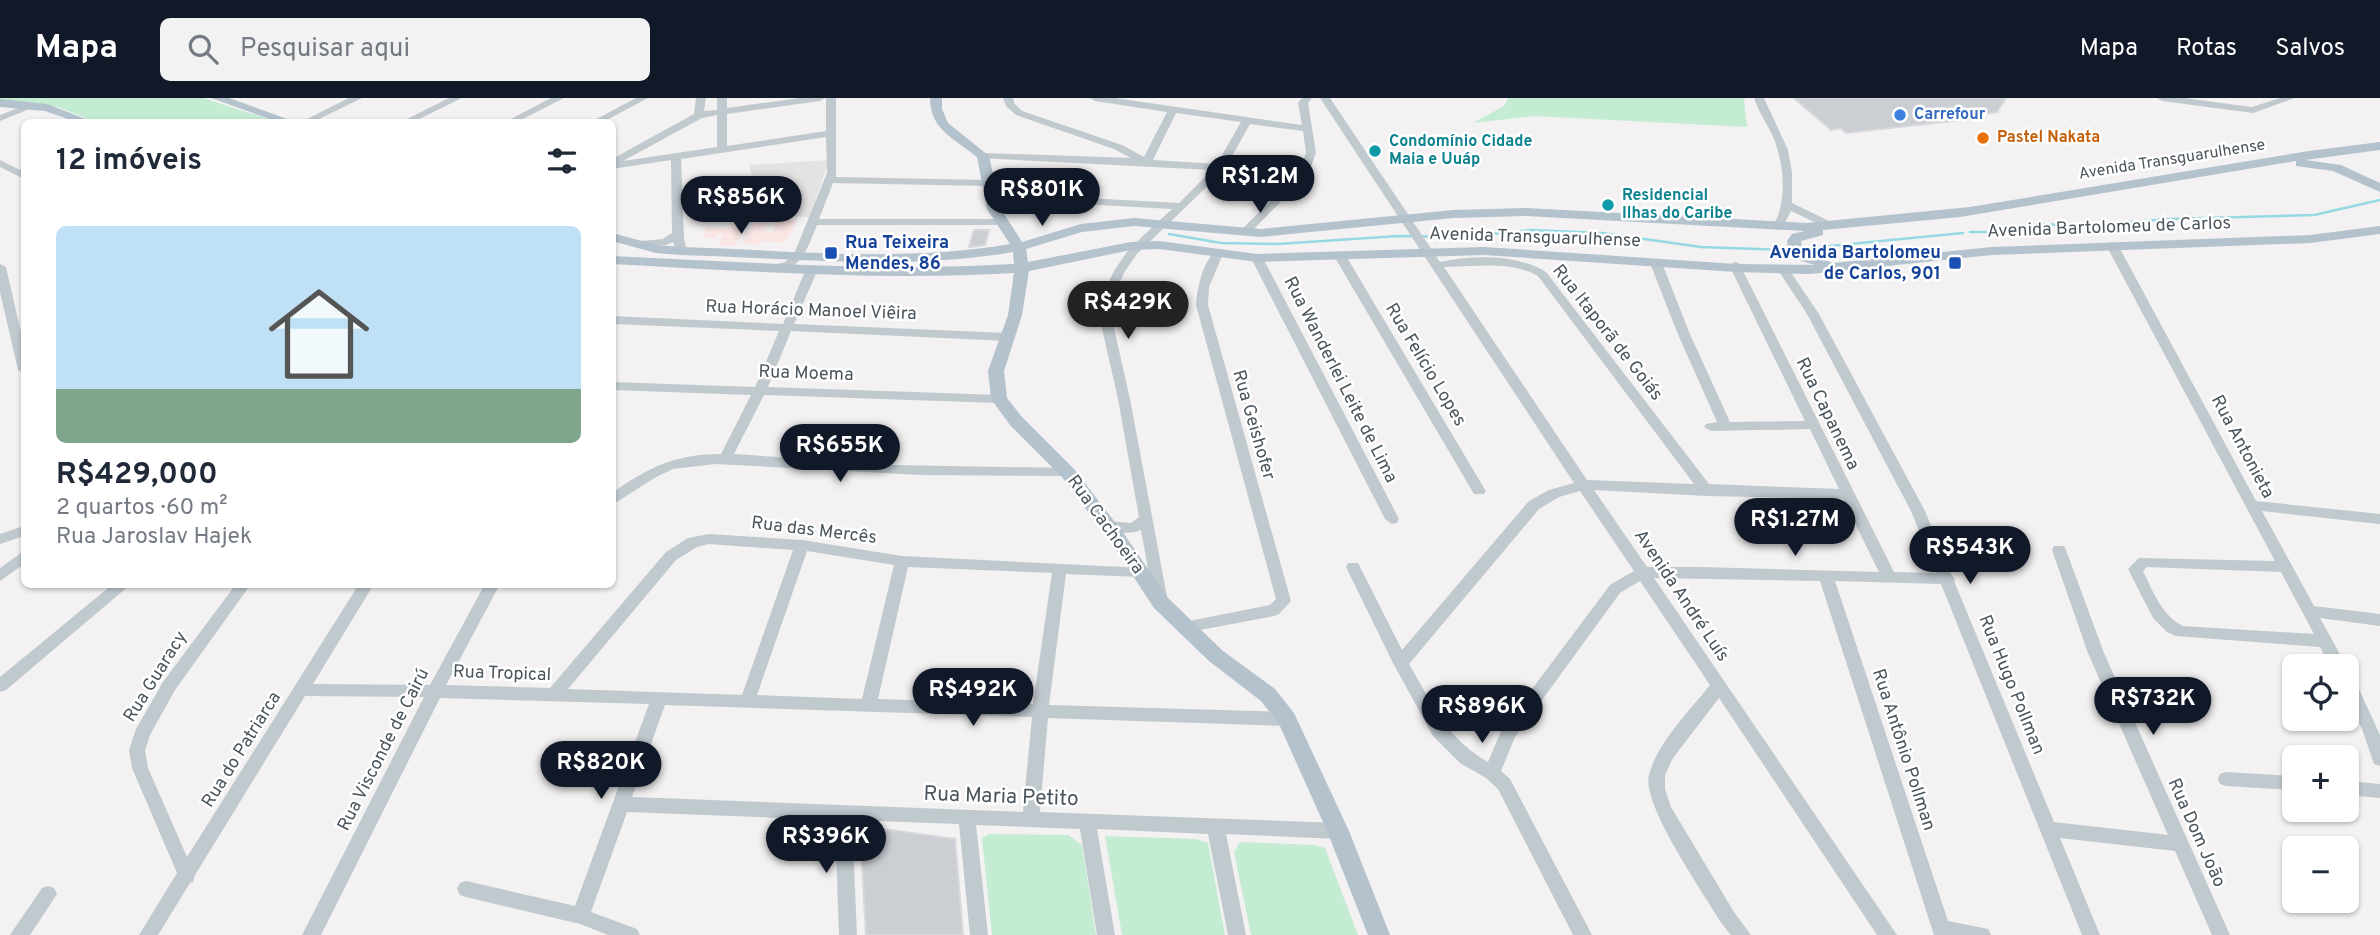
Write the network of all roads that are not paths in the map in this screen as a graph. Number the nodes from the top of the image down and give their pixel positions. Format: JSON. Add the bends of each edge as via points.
{"nodes":[{"id":1,"x":218,"y":98,"type":"edge"},
{"id":2,"x":357,"y":98,"type":"edge"},
{"id":3,"x":457,"y":98,"type":"edge"},
{"id":4,"x":559,"y":98,"type":"edge"},
{"id":5,"x":643,"y":98,"type":"edge"},
{"id":6,"x":701,"y":98,"type":"edge"},
{"id":7,"x":722,"y":98,"type":"edge"},
{"id":8,"x":820,"y":98,"type":"edge"},
{"id":9,"x":831,"y":98,"type":"edge"},
{"id":10,"x":936,"y":98,"type":"edge"},
{"id":11,"x":1008,"y":98,"type":"edge"},
{"id":12,"x":1096,"y":98,"type":"edge"},
{"id":13,"x":1307,"y":98,"type":"edge"},
{"id":14,"x":1325,"y":98,"type":"edge"},
{"id":15,"x":1759,"y":98,"type":"edge"},
{"id":16,"x":2162,"y":98,"type":"edge"},
{"id":17,"x":2259,"y":98,"type":"edge"},
{"id":18,"x":2290,"y":98,"type":"edge"},
{"id":19,"x":0,"y":103,"type":"edge"},
{"id":20,"x":2276,"y":104,"type":"junction"},
{"id":21,"x":32,"y":106,"type":"junction"},
{"id":22,"x":1173,"y":109,"type":"junction"},
{"id":23,"x":721,"y":113,"type":"junction"},
{"id":24,"x":699,"y":115,"type":"junction"},
{"id":25,"x":0,"y":118,"type":"edge"},
{"id":26,"x":79,"y":119,"type":"edge"},
{"id":27,"x":280,"y":119,"type":"edge"},
{"id":28,"x":312,"y":119,"type":"edge"},
{"id":29,"x":417,"y":119,"type":"edge"},
{"id":30,"x":516,"y":119,"type":"edge"},
{"id":31,"x":602,"y":119,"type":"edge"},
{"id":32,"x":1247,"y":121,"type":"junction"},
{"id":33,"x":1306,"y":129,"type":"junction"},
{"id":34,"x":831,"y":133,"type":"junction"},
{"id":35,"x":2380,"y":146,"type":"edge"},
{"id":36,"x":722,"y":150,"type":"junction"},
{"id":37,"x":2380,"y":153,"type":"edge"},
{"id":38,"x":983,"y":156,"type":"junction"},
{"id":39,"x":676,"y":157,"type":"junction"},
{"id":40,"x":1146,"y":162,"type":"junction"},
{"id":41,"x":0,"y":163,"type":"edge"},
{"id":42,"x":616,"y":163,"type":"edge"},
{"id":43,"x":616,"y":164,"type":"edge"},
{"id":44,"x":2235,"y":167,"type":"junction"},
{"id":45,"x":1219,"y":169,"type":"junction"},
{"id":46,"x":21,"y":174,"type":"edge"},
{"id":47,"x":1303,"y":174,"type":"junction"},
{"id":48,"x":830,"y":180,"type":"junction"},
{"id":49,"x":2380,"y":181,"type":"edge"},
{"id":50,"x":2380,"y":188,"type":"edge"},
{"id":51,"x":989,"y":190,"type":"junction"},
{"id":52,"x":1787,"y":205,"type":"junction"},
{"id":53,"x":1180,"y":206,"type":"junction"},
{"id":54,"x":1969,"y":211,"type":"junction"},
{"id":55,"x":1404,"y":219,"type":"junction"},
{"id":56,"x":814,"y":222,"type":"junction"},
{"id":57,"x":1000,"y":222,"type":"junction"},
{"id":58,"x":1164,"y":222,"type":"junction"},
{"id":59,"x":1119,"y":223,"type":"junction"},
{"id":60,"x":2380,"y":223,"type":"edge"},
{"id":61,"x":1098,"y":225,"type":"junction"},
{"id":62,"x":1733,"y":225,"type":"junction"},
{"id":63,"x":1778,"y":226,"type":"junction"},
{"id":64,"x":1830,"y":226,"type":"junction"},
{"id":65,"x":2380,"y":230,"type":"edge"},
{"id":66,"x":1245,"y":232,"type":"junction"},
{"id":67,"x":678,"y":234,"type":"junction"},
{"id":68,"x":616,"y":238,"type":"edge"},
{"id":69,"x":2310,"y":239,"type":"junction"},
{"id":70,"x":1141,"y":240,"type":"junction"},
{"id":71,"x":634,"y":244,"type":"junction"},
{"id":72,"x":2112,"y":245,"type":"junction"},
{"id":73,"x":1019,"y":247,"type":"junction"},
{"id":74,"x":1424,"y":247,"type":"junction"},
{"id":75,"x":681,"y":251,"type":"junction"},
{"id":76,"x":1460,"y":251,"type":"junction"},
{"id":77,"x":1217,"y":254,"type":"junction"},
{"id":78,"x":799,"y":256,"type":"junction"},
{"id":79,"x":1340,"y":256,"type":"junction"},
{"id":80,"x":1257,"y":258,"type":"junction"},
{"id":81,"x":616,"y":260,"type":"edge"},
{"id":82,"x":1656,"y":262,"type":"junction"},
{"id":83,"x":1487,"y":264,"type":"junction"},
{"id":84,"x":0,"y":267,"type":"edge"},
{"id":85,"x":1736,"y":267,"type":"junction"},
{"id":86,"x":1840,"y":267,"type":"junction"},
{"id":87,"x":773,"y":268,"type":"junction"},
{"id":88,"x":812,"y":269,"type":"junction"},
{"id":89,"x":1784,"y":270,"type":"junction"},
{"id":90,"x":1444,"y":271,"type":"junction"},
{"id":91,"x":1022,"y":276,"type":"junction"},
{"id":92,"x":4,"y":299,"type":"edge"},
{"id":93,"x":616,"y":320,"type":"edge"},
{"id":94,"x":788,"y":327,"type":"junction"},
{"id":95,"x":1008,"y":337,"type":"junction"},
{"id":96,"x":21,"y":359,"type":"edge"},
{"id":97,"x":616,"y":386,"type":"edge"},
{"id":98,"x":760,"y":390,"type":"junction"},
{"id":99,"x":999,"y":399,"type":"junction"},
{"id":100,"x":1813,"y":425,"type":"junction"},
{"id":101,"x":1726,"y":426,"type":"junction"},
{"id":102,"x":1710,"y":427,"type":"dead end"},
{"id":103,"x":725,"y":460,"type":"junction"},
{"id":104,"x":1068,"y":474,"type":"junction"},
{"id":105,"x":1583,"y":485,"type":"junction"},
{"id":106,"x":1479,"y":491,"type":"dead end"},
{"id":107,"x":1707,"y":491,"type":"junction"},
{"id":108,"x":1846,"y":494,"type":"junction"},
{"id":109,"x":616,"y":497,"type":"edge"},
{"id":110,"x":2250,"y":505,"type":"junction"},
{"id":111,"x":1146,"y":519,"type":"junction"},
{"id":112,"x":1392,"y":519,"type":"dead end"},
{"id":113,"x":2380,"y":519,"type":"edge"},
{"id":114,"x":1108,"y":526,"type":"junction"},
{"id":115,"x":21,"y":532,"type":"edge"},
{"id":116,"x":0,"y":539,"type":"edge"},
{"id":117,"x":802,"y":545,"type":"junction"},
{"id":118,"x":2059,"y":550,"type":"dead end"},
{"id":119,"x":21,"y":558,"type":"edge"},
{"id":120,"x":902,"y":561,"type":"junction"},
{"id":121,"x":1353,"y":567,"type":"dead end"},
{"id":122,"x":2286,"y":567,"type":"junction"},
{"id":123,"x":1060,"y":568,"type":"junction"},
{"id":124,"x":1139,"y":572,"type":"junction"},
{"id":125,"x":1642,"y":573,"type":"junction"},
{"id":126,"x":0,"y":576,"type":"edge"},
{"id":127,"x":1826,"y":577,"type":"junction"},
{"id":128,"x":1889,"y":577,"type":"junction"},
{"id":129,"x":1948,"y":579,"type":"junction"},
{"id":130,"x":119,"y":588,"type":"edge"},
{"id":131,"x":241,"y":588,"type":"edge"},
{"id":132,"x":365,"y":588,"type":"edge"},
{"id":133,"x":490,"y":590,"type":"edge"},
{"id":134,"x":1161,"y":603,"type":"junction"},
{"id":135,"x":2311,"y":611,"type":"junction"},
{"id":136,"x":2380,"y":620,"type":"edge"},
{"id":137,"x":1184,"y":627,"type":"junction"},
{"id":138,"x":2325,"y":641,"type":"junction"},
{"id":139,"x":2332,"y":654,"type":"edge"},
{"id":140,"x":1401,"y":663,"type":"junction"},
{"id":141,"x":0,"y":686,"type":"edge"},
{"id":142,"x":1719,"y":686,"type":"junction"},
{"id":143,"x":302,"y":690,"type":"junction"},
{"id":144,"x":435,"y":691,"type":"junction"},
{"id":145,"x":554,"y":695,"type":"junction"},
{"id":146,"x":659,"y":699,"type":"junction"},
{"id":147,"x":747,"y":702,"type":"junction"},
{"id":148,"x":868,"y":706,"type":"junction"},
{"id":149,"x":2359,"y":706,"type":"edge"},
{"id":150,"x":1042,"y":711,"type":"junction"},
{"id":151,"x":1287,"y":719,"type":"junction"},
{"id":152,"x":2380,"y":759,"type":"edge"},
{"id":153,"x":1492,"y":773,"type":"junction"},
{"id":154,"x":2226,"y":779,"type":"dead end"},
{"id":155,"x":2282,"y":782,"type":"edge"},
{"id":156,"x":2359,"y":789,"type":"edge"},
{"id":157,"x":2380,"y":791,"type":"edge"},
{"id":158,"x":620,"y":804,"type":"junction"},
{"id":159,"x":843,"y":814,"type":"junction"},
{"id":160,"x":967,"y":818,"type":"junction"},
{"id":161,"x":1031,"y":821,"type":"junction"},
{"id":162,"x":1088,"y":824,"type":"junction"},
{"id":163,"x":1216,"y":828,"type":"junction"},
{"id":164,"x":2047,"y":829,"type":"junction"},
{"id":165,"x":1338,"y":831,"type":"junction"},
{"id":166,"x":2179,"y":844,"type":"junction"},
{"id":167,"x":187,"y":876,"type":"junction"},
{"id":168,"x":466,"y":889,"type":"dead end"},
{"id":169,"x":48,"y":894,"type":"dead end"},
{"id":170,"x":580,"y":916,"type":"junction"},
{"id":171,"x":1942,"y":932,"type":"edge"},
{"id":172,"x":19,"y":935,"type":"edge"},
{"id":173,"x":148,"y":935,"type":"edge"},
{"id":174,"x":311,"y":935,"type":"edge"},
{"id":175,"x":631,"y":935,"type":"edge"},
{"id":176,"x":848,"y":935,"type":"edge"},
{"id":177,"x":979,"y":935,"type":"edge"},
{"id":178,"x":1107,"y":935,"type":"edge"},
{"id":179,"x":1237,"y":935,"type":"edge"},
{"id":180,"x":1379,"y":935,"type":"edge"},
{"id":181,"x":1583,"y":935,"type":"edge"},
{"id":182,"x":1742,"y":935,"type":"edge"},
{"id":183,"x":1888,"y":935,"type":"edge"},
{"id":184,"x":1982,"y":935,"type":"edge"},
{"id":185,"x":2091,"y":935,"type":"edge"},
{"id":186,"x":2221,"y":935,"type":"edge"}],
"edges":[{"from":1,"to":27,"type":"main road"},
{"from":2,"to":28,"type":"street"},
{"from":3,"to":29,"type":"street"},
{"from":4,"to":30,"type":"street"},
{"from":5,"to":31,"type":"street"},
{"from":6,"to":24,"type":"street"},
{"from":7,"to":23,"type":"street"},
{"from":8,"to":23,"type":"street"},
{"from":9,"to":34,"type":"street"},
{"from":10,"to":38,"type":"main road","via":[[934,110],[941,125]]},
{"from":11,"to":40,"type":"street","via":[[1019,113],[1118,147]]},
{"from":12,"to":22,"type":"street"},
{"from":13,"to":33,"type":"street","via":[[1303,103]]},
{"from":14,"to":55,"type":"street","name":"Avenida André Luís","via":[[1371,161]]},
{"from":15,"to":52,"type":"street","via":[[1784,155]]},
{"from":16,"to":20,"type":"street","via":[[2253,110]]},
{"from":17,"to":20,"type":"street"},
{"from":18,"to":20,"type":"street"},
{"from":19,"to":21,"type":"main road"},
{"from":21,"to":25,"type":"street"},
{"from":21,"to":26,"type":"main road"},
{"from":22,"to":32,"type":"street"},
{"from":22,"to":40,"type":"street"},
{"from":23,"to":24,"type":"street"},
{"from":23,"to":36,"type":"street"},
{"from":24,"to":42,"type":"street"},
{"from":32,"to":33,"type":"street"},
{"from":32,"to":45,"type":"street"},
{"from":33,"to":47,"type":"street","via":[[1311,153]]},
{"from":34,"to":36,"type":"street"},
{"from":34,"to":48,"type":"street","via":[[834,163]]},
{"from":35,"to":44,"type":"main road","name":"Avenida Transguarulhense"},
{"from":36,"to":39,"type":"street"},
{"from":37,"to":49,"type":"main road","via":[[2369,154],[2362,162]]},
{"from":38,"to":40,"type":"street"},
{"from":38,"to":51,"type":"main road"},
{"from":39,"to":43,"type":"street"},
{"from":39,"to":67,"type":"street"},
{"from":40,"to":45,"type":"street"},
{"from":41,"to":46,"type":"street"},
{"from":44,"to":50,"type":"main road","via":[[2320,164]]},
{"from":44,"to":54,"type":"main road","name":"Avenida Transguarulhense"},
{"from":45,"to":47,"type":"street"},
{"from":45,"to":53,"type":"street"},
{"from":47,"to":66,"type":"street"},
{"from":48,"to":51,"type":"street"},
{"from":48,"to":56,"type":"street"},
{"from":51,"to":53,"type":"street"},
{"from":51,"to":57,"type":"main road"},
{"from":52,"to":63,"type":"street"},
{"from":52,"to":64,"type":"street"},
{"from":53,"to":58,"type":"street"},
{"from":54,"to":64,"type":"main road"},
{"from":54,"to":86,"type":"main road","via":[[1885,227],[1810,233],[1794,241],[1795,249],[1805,258]]},
{"from":55,"to":62,"type":"main road","name":"Avenida Transguarulhense","via":[[1470,213],[1569,213]]},
{"from":55,"to":66,"type":"main road","name":"Avenida Transguarulhense"},
{"from":55,"to":74,"type":"street","name":"Avenida André Luís"},
{"from":56,"to":57,"type":"street"},
{"from":56,"to":78,"type":"street"},
{"from":57,"to":73,"type":"main road"},
{"from":58,"to":59,"type":"main road","name":"Avenida Transguarulhense"},
{"from":58,"to":66,"type":"main road","name":"Avenida Transguarulhense"},
{"from":58,"to":70,"type":"street"},
{"from":59,"to":61,"type":"main road","name":"Avenida Transguarulhense"},
{"from":59,"to":70,"type":"main road","via":[[1139,227]]},
{"from":60,"to":69,"type":"main road"},
{"from":61,"to":73,"type":"main road","name":"Avenida Transguarulhense"},
{"from":61,"to":91,"type":"main road","via":[[1035,250],[1027,257]]},
{"from":62,"to":63,"type":"main road"},
{"from":62,"to":85,"type":"main road","via":[[1776,234],[1786,253],[1770,264]]},
{"from":63,"to":64,"type":"main road"},
{"from":65,"to":69,"type":"main road","name":"Avenida Bartolomeu de Carlos"},
{"from":67,"to":71,"type":"street","via":[[666,242]]},
{"from":67,"to":75,"type":"street"},
{"from":68,"to":71,"type":"main road","name":"Avenida Transguarulhense"},
{"from":69,"to":72,"type":"main road","name":"Avenida Bartolomeu de Carlos"},
{"from":70,"to":77,"type":"main road","name":"Avenida Transguarulhense"},
{"from":70,"to":91,"type":"main road","name":"Avenida Transguarulhense"},
{"from":70,"to":111,"type":"street","via":[[1119,270],[1105,314]]},
{"from":71,"to":75,"type":"main road","name":"Avenida Transguarulhense"},
{"from":72,"to":86,"type":"main road","name":"Avenida Bartolomeu de Carlos","via":[[1992,251]]},
{"from":72,"to":110,"type":"street","name":"Rua Antonieta"},
{"from":73,"to":78,"type":"main road","name":"Avenida Transguarulhense","via":[[925,258]]},
{"from":73,"to":91,"type":"main road"},
{"from":74,"to":76,"type":"main road","name":"Avenida Transguarulhense"},
{"from":74,"to":79,"type":"main road","name":"Avenida Transguarulhense"},
{"from":74,"to":90,"type":"street","name":"Avenida André Luís"},
{"from":75,"to":78,"type":"main road","name":"Avenida Transguarulhense"},
{"from":76,"to":82,"type":"main road","name":"Avenida Transguarulhense"},
{"from":76,"to":83,"type":"main road"},
{"from":76,"to":90,"type":"street"},
{"from":77,"to":80,"type":"main road","name":"Avenida Transguarulhense"},
{"from":77,"to":137,"type":"street","name":"Rua Geishofer","via":[[1203,287],[1202,305],[1284,597],[1283,605],[1274,610]]},
{"from":78,"to":87,"type":"street"},
{"from":79,"to":80,"type":"main road","name":"Avenida Transguarulhense"},
{"from":79,"to":106,"type":"street","name":"Rua Felício Lopes"},
{"from":80,"to":112,"type":"street","name":"Rua Wanderlei Leite de Lima"},
{"from":81,"to":87,"type":"main road"},
{"from":82,"to":85,"type":"main road","name":"Avenida Transguarulhense"},
{"from":82,"to":101,"type":"street"},
{"from":83,"to":90,"type":"street","name":"Rua Itaporã de Goiás"},
{"from":83,"to":107,"type":"street","name":"Rua Itaporã de Goiás","via":[[1525,266],[1542,274]]},
{"from":84,"to":92,"type":"street"},
{"from":85,"to":89,"type":"main road","name":"Avenida Transguarulhense"},
{"from":85,"to":100,"type":"street","name":"Rua Capanema"},
{"from":86,"to":89,"type":"main road","name":"Avenida Transguarulhense"},
{"from":87,"to":88,"type":"main road"},
{"from":88,"to":91,"type":"main road"},
{"from":88,"to":94,"type":"street"},
{"from":89,"to":129,"type":"street","name":"Rua Hugo Pollman","via":[[1813,314],[1918,510]]},
{"from":90,"to":105,"type":"street","name":"Avenida André Luís"},
{"from":91,"to":95,"type":"main road"},
{"from":92,"to":96,"type":"street"},
{"from":93,"to":94,"type":"street","name":"Rua Horácio Manoel Viêira"},
{"from":94,"to":95,"type":"street","name":"Rua Horácio Manoel Viêira"},
{"from":94,"to":98,"type":"street"},
{"from":95,"to":99,"type":"main road","via":[[996,371]]},
{"from":97,"to":98,"type":"street","name":"Rua Moema"},
{"from":98,"to":99,"type":"street","name":"Rua Moema"},
{"from":98,"to":103,"type":"street"},
{"from":99,"to":104,"type":"main road","name":"Rua Cachoeira"},
{"from":100,"to":101,"type":"street"},
{"from":100,"to":108,"type":"street","name":"Rua Capanema"},
{"from":101,"to":102,"type":"street"},
{"from":103,"to":104,"type":"street"},
{"from":103,"to":109,"type":"street","via":[[659,469]]},
{"from":104,"to":114,"type":"main road","name":"Rua Cachoeira"},
{"from":105,"to":107,"type":"street"},
{"from":105,"to":125,"type":"street","name":"Avenida André Luís"},
{"from":105,"to":140,"type":"street","via":[[1554,493],[1534,505]]},
{"from":107,"to":108,"type":"street"},
{"from":108,"to":128,"type":"street","name":"Rua Capanema"},
{"from":110,"to":113,"type":"street"},
{"from":110,"to":122,"type":"street","name":"Rua Antonieta"},
{"from":111,"to":114,"type":"street","via":[[1134,527]]},
{"from":111,"to":134,"type":"street"},
{"from":114,"to":124,"type":"main road","name":"Rua Cachoeira"},
{"from":115,"to":116,"type":"street"},
{"from":117,"to":120,"type":"street","name":"Rua das Mercês"},
{"from":117,"to":145,"type":"street","name":"Rua das Mercês","via":[[709,539],[682,547]]},
{"from":117,"to":147,"type":"street"},
{"from":118,"to":166,"type":"street","name":"Rua Dom João","via":[[2096,653]]},
{"from":119,"to":126,"type":"street"},
{"from":120,"to":123,"type":"street","name":"Rua das Mercês"},
{"from":120,"to":148,"type":"street"},
{"from":121,"to":140,"type":"street"},
{"from":122,"to":135,"type":"street","name":"Rua Antonieta"},
{"from":122,"to":138,"type":"street","via":[[2139,564],[2136,569],[2162,621],[2181,632]]},
{"from":123,"to":124,"type":"street","name":"Rua das Mercês"},
{"from":123,"to":150,"type":"street"},
{"from":124,"to":134,"type":"main road","name":"Rua Cachoeira"},
{"from":125,"to":127,"type":"street"},
{"from":125,"to":142,"type":"street","name":"Avenida André Luís"},
{"from":125,"to":153,"type":"street","via":[[1615,589],[1508,734]]},
{"from":127,"to":128,"type":"street"},
{"from":127,"to":171,"type":"street","name":"Rua Antônio Pollman"},
{"from":128,"to":129,"type":"street"},
{"from":129,"to":164,"type":"street","name":"Rua Hugo Pollman"},
{"from":130,"to":141,"type":"street"},
{"from":131,"to":167,"type":"street","name":"Rua Guaracy","via":[[169,686],[137,750],[140,768]]},
{"from":132,"to":143,"type":"street","name":"Rua do Patriarca"},
{"from":133,"to":144,"type":"street","name":"Rua Visconde de Cairú"},
{"from":134,"to":137,"type":"main road","name":"Rua Cachoeira"},
{"from":135,"to":136,"type":"street"},
{"from":135,"to":138,"type":"street","name":"Rua Antonieta"},
{"from":137,"to":151,"type":"main road","name":"Rua Cachoeira","via":[[1268,695]]},
{"from":138,"to":139,"type":"street","name":"Rua Antonieta"},
{"from":140,"to":153,"type":"street","via":[[1445,738]]},
{"from":142,"to":182,"type":"street","via":[[1664,759],[1656,776],[1657,793]]},
{"from":142,"to":183,"type":"street","name":"Avenida André Luís"},
{"from":143,"to":144,"type":"street","name":"Rua Tropical"},
{"from":143,"to":167,"type":"street","name":"Rua do Patriarca"},
{"from":144,"to":145,"type":"street","name":"Rua Tropical"},
{"from":144,"to":174,"type":"street","name":"Rua Visconde de Cairú"},
{"from":145,"to":146,"type":"street","name":"Rua Tropical"},
{"from":146,"to":147,"type":"street","name":"Rua Tropical"},
{"from":146,"to":158,"type":"street"},
{"from":147,"to":148,"type":"street","name":"Rua Tropical"},
{"from":148,"to":150,"type":"street","name":"Rua Tropical"},
{"from":149,"to":152,"type":"street"},
{"from":150,"to":151,"type":"street","name":"Rua Tropical"},
{"from":150,"to":161,"type":"street"},
{"from":151,"to":165,"type":"main road","name":"Rua Cachoeira"},
{"from":153,"to":181,"type":"street","via":[[1514,798]]},
{"from":154,"to":155,"type":"street"},
{"from":156,"to":157,"type":"street"},
{"from":158,"to":159,"type":"street","name":"Rua Maria Petito"},
{"from":158,"to":170,"type":"street"},
{"from":159,"to":160,"type":"street","name":"Rua Maria Petito"},
{"from":159,"to":176,"type":"street"},
{"from":160,"to":161,"type":"street","name":"Rua Maria Petito"},
{"from":160,"to":177,"type":"street"},
{"from":161,"to":162,"type":"street","name":"Rua Maria Petito"},
{"from":162,"to":163,"type":"street","name":"Rua Maria Petito"},
{"from":162,"to":178,"type":"street"},
{"from":163,"to":165,"type":"street","name":"Rua Maria Petito"},
{"from":163,"to":179,"type":"street"},
{"from":164,"to":166,"type":"street"},
{"from":164,"to":185,"type":"street","name":"Rua Hugo Pollman"},
{"from":165,"to":180,"type":"main road","name":"Rua Cachoeira"},
{"from":166,"to":186,"type":"street","name":"Rua Dom João"},
{"from":167,"to":173,"type":"street","name":"Rua do Patriarca"},
{"from":168,"to":170,"type":"street"},
{"from":169,"to":172,"type":"street"},
{"from":170,"to":175,"type":"street"},
{"from":171,"to":184,"type":"street"}]}
